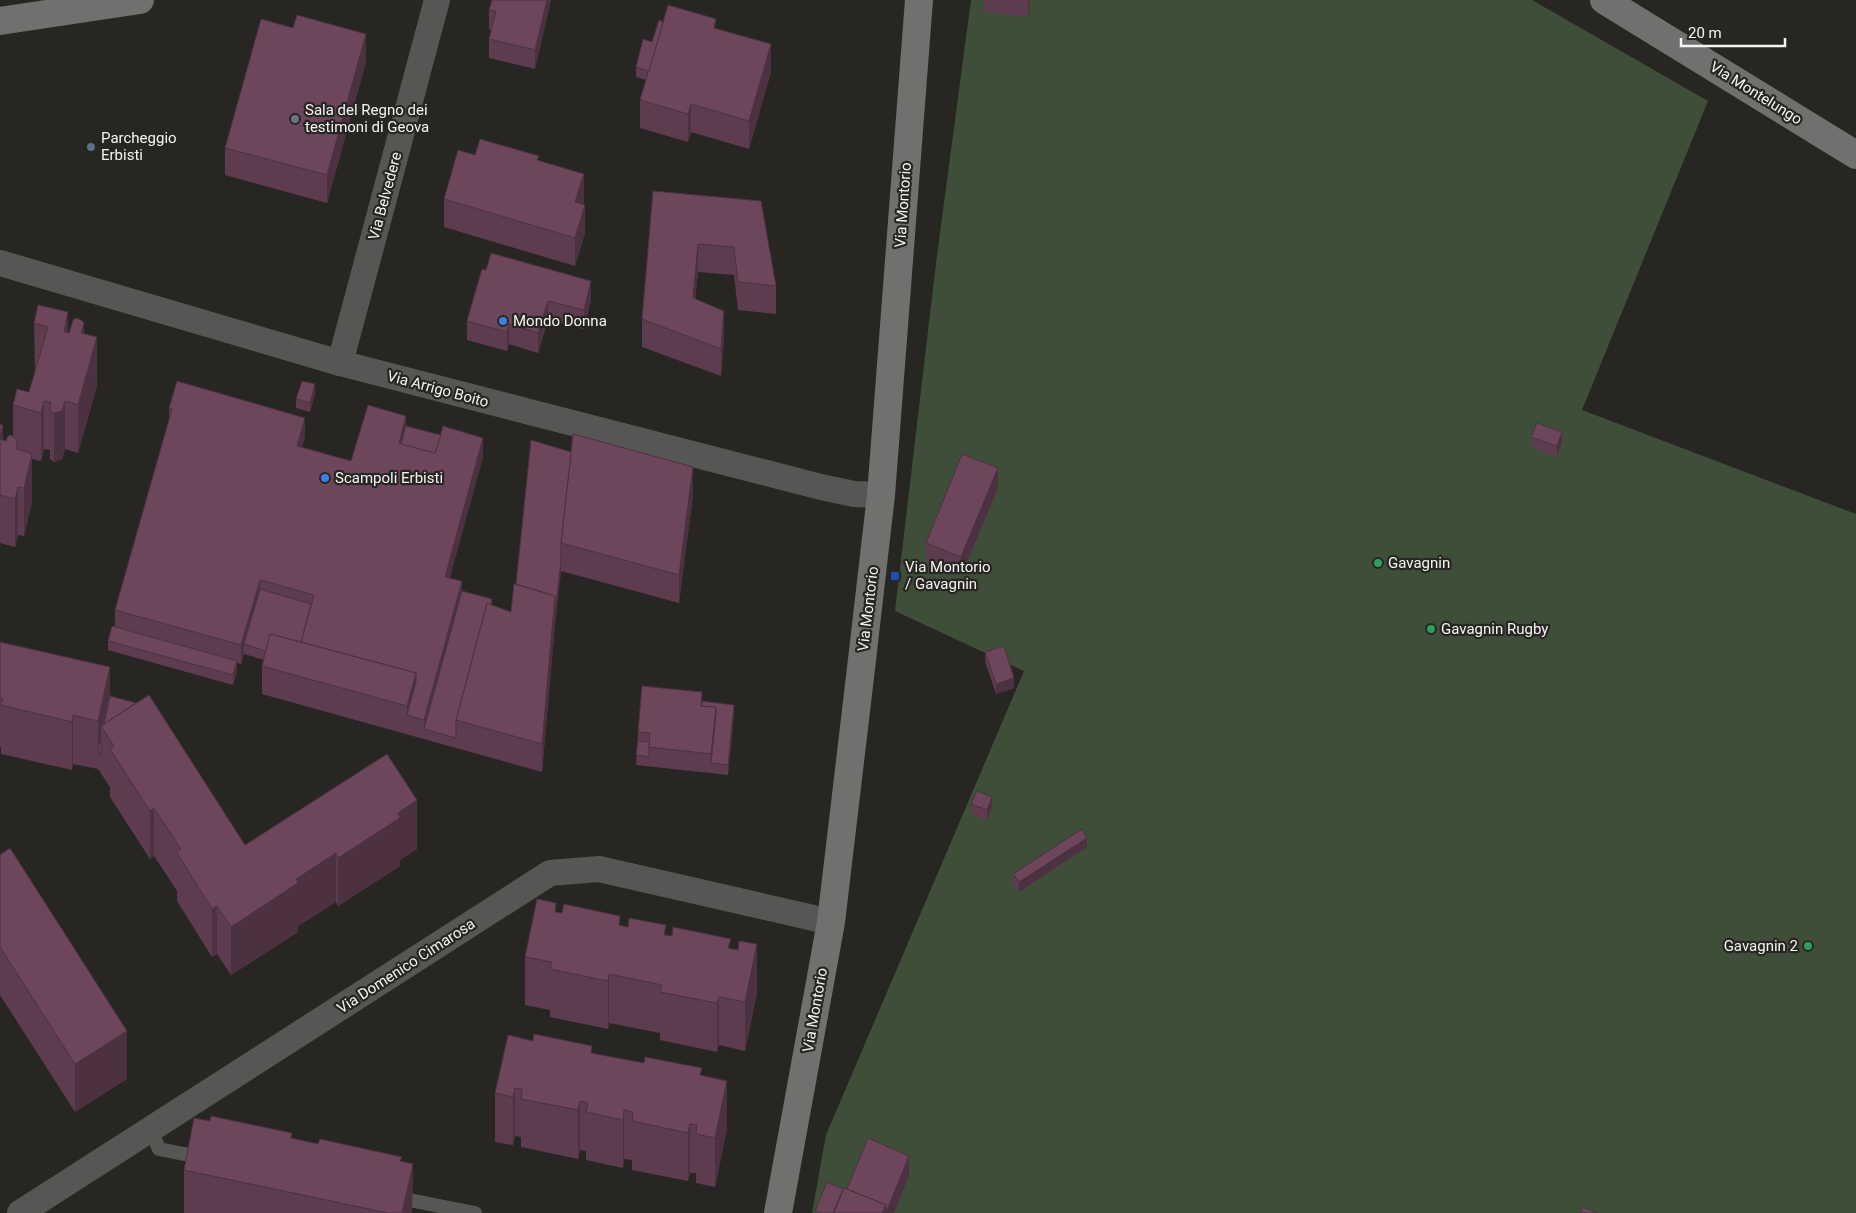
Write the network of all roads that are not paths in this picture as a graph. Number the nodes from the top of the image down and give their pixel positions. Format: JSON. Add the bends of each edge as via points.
{"nodes":[{"id":1,"x":140,"y":0,"type":"edge"},
{"id":2,"x":436,"y":0,"type":"edge"},
{"id":3,"x":919,"y":0,"type":"edge"},
{"id":4,"x":1604,"y":0,"type":"edge"},
{"id":5,"x":0,"y":21,"type":"edge"},
{"id":6,"x":1856,"y":155,"type":"edge"},
{"id":7,"x":0,"y":263,"type":"edge"},
{"id":8,"x":340,"y":363,"type":"junction"},
{"id":9,"x":881,"y":495,"type":"junction"},
{"id":10,"x":831,"y":922,"type":"junction"},
{"id":11,"x":150,"y":1130,"type":"junction"},
{"id":12,"x":217,"y":1160,"type":"edge"},
{"id":13,"x":380,"y":1194,"type":"edge"},
{"id":14,"x":22,"y":1212,"type":"edge"},
{"id":15,"x":475,"y":1213,"type":"edge"},
{"id":16,"x":778,"y":1213,"type":"edge"}],
"edges":[{"from":1,"to":5,"type":"street"},
{"from":2,"to":8,"type":"street","name":"Via Belvedere"},
{"from":3,"to":9,"type":"street","name":"Via Montorio"},
{"from":4,"to":6,"type":"street","name":"Via Montelungo"},
{"from":7,"to":8,"type":"street","name":"Via Arrigo Boito"},
{"from":8,"to":9,"type":"street","name":"Via Arrigo Boito","via":[[820,488]]},
{"from":9,"to":10,"type":"street","name":"Via Montorio"},
{"from":10,"to":11,"type":"street","name":"Via Domenico Cimarosa","via":[[599,869],[550,873]]},
{"from":10,"to":16,"type":"street","name":"Via Montorio"},
{"from":11,"to":12,"type":"lane","via":[[159,1149]]},
{"from":11,"to":14,"type":"street","name":"Via Domenico Cimarosa"},
{"from":13,"to":15,"type":"lane"}]}
